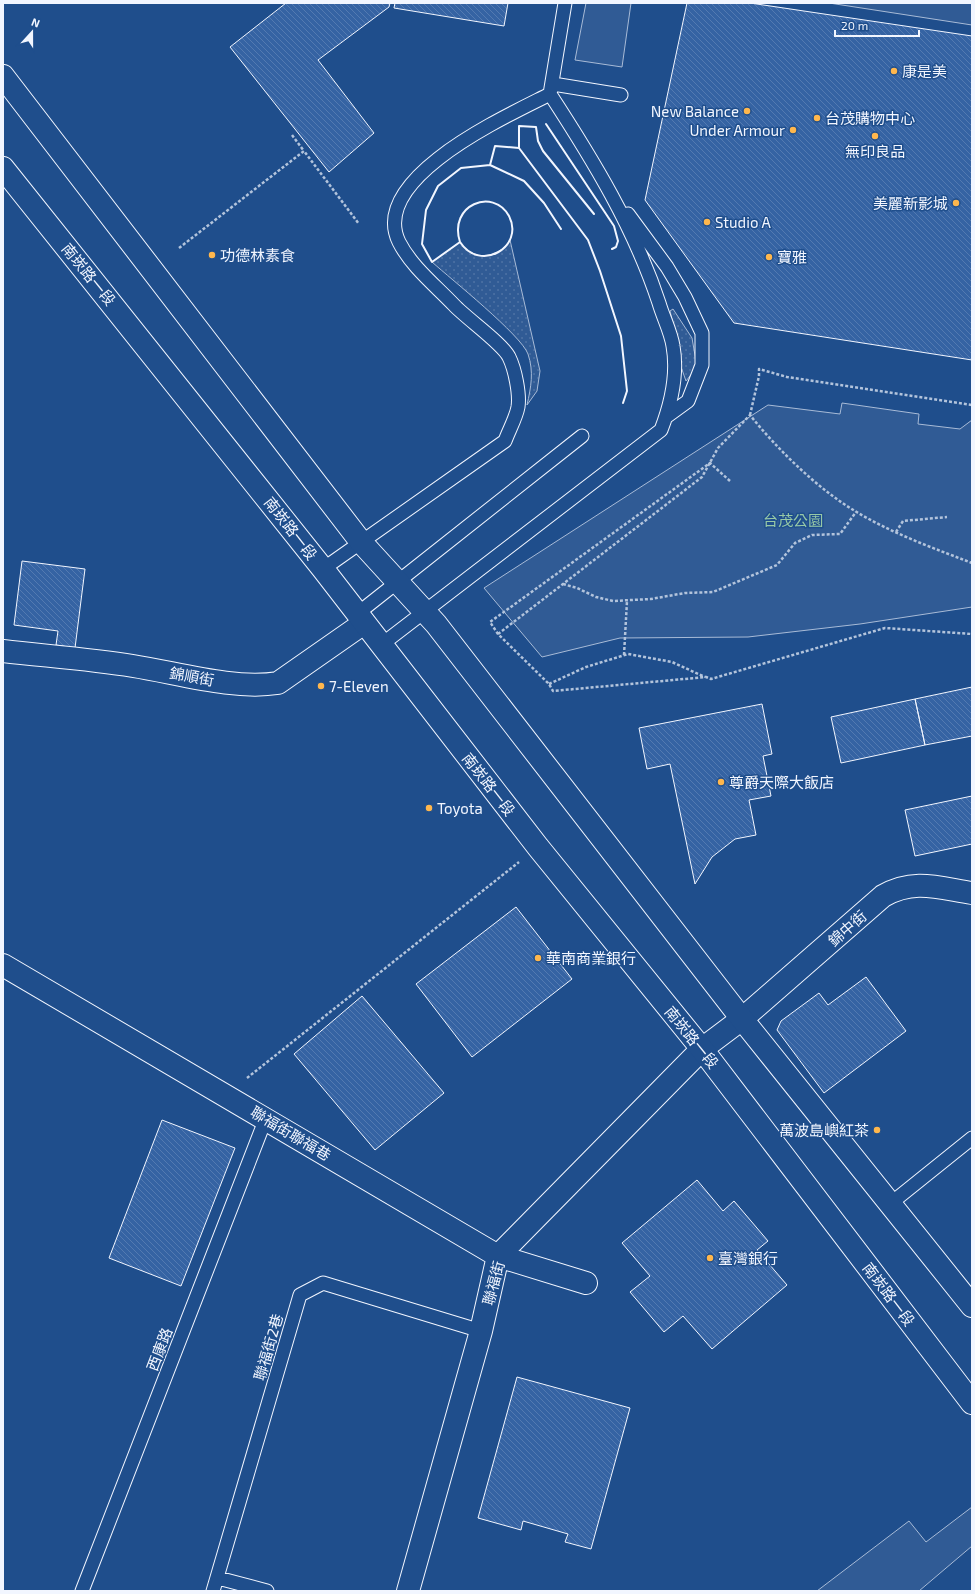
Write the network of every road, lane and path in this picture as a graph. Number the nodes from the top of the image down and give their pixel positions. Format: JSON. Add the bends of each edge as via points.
{"nodes":[{"id":1,"x":565,"y":3,"type":"edge"},
{"id":2,"x":3,"y":76,"type":"edge"},
{"id":3,"x":551,"y":89,"type":"junction"},
{"id":4,"x":621,"y":95,"type":"dead end"},
{"id":5,"x":292,"y":135,"type":"dead end"},
{"id":6,"x":304,"y":152,"type":"junction"},
{"id":7,"x":3,"y":168,"type":"edge"},
{"id":8,"x":605,"y":181,"type":"junction"},
{"id":9,"x":359,"y":224,"type":"dead end"},
{"id":10,"x":179,"y":248,"type":"dead end"},
{"id":11,"x":972,"y":405,"type":"edge"},
{"id":12,"x":750,"y":415,"type":"junction"},
{"id":13,"x":666,"y":417,"type":"junction"},
{"id":14,"x":582,"y":436,"type":"dead end"},
{"id":15,"x":710,"y":463,"type":"junction"},
{"id":16,"x":730,"y":481,"type":"dead end"},
{"id":17,"x":856,"y":512,"type":"junction"},
{"id":18,"x":947,"y":517,"type":"dead end"},
{"id":19,"x":896,"y":532,"type":"junction"},
{"id":20,"x":361,"y":542,"type":"junction"},
{"id":21,"x":972,"y":562,"type":"edge"},
{"id":22,"x":323,"y":569,"type":"junction"},
{"id":23,"x":563,"y":584,"type":"junction"},
{"id":24,"x":627,"y":601,"type":"junction"},
{"id":25,"x":425,"y":611,"type":"junction"},
{"id":26,"x":360,"y":618,"type":"junction"},
{"id":27,"x":498,"y":634,"type":"junction"},
{"id":28,"x":972,"y":634,"type":"edge"},
{"id":29,"x":381,"y":645,"type":"junction"},
{"id":30,"x":3,"y":651,"type":"edge"},
{"id":31,"x":624,"y":655,"type":"junction"},
{"id":32,"x":706,"y":677,"type":"junction"},
{"id":33,"x":549,"y":684,"type":"junction"},
{"id":34,"x":538,"y":847,"type":"junction"},
{"id":35,"x":972,"y":893,"type":"edge"},
{"id":36,"x":3,"y":965,"type":"edge"},
{"id":37,"x":742,"y":1019,"type":"junction"},
{"id":38,"x":702,"y":1049,"type":"junction"},
{"id":39,"x":225,"y":1094,"type":"junction"},
{"id":40,"x":266,"y":1118,"type":"junction"},
{"id":41,"x":972,"y":1138,"type":"edge"},
{"id":42,"x":890,"y":1204,"type":"junction"},
{"id":43,"x":498,"y":1256,"type":"junction"},
{"id":44,"x":586,"y":1283,"type":"dead end"},
{"id":45,"x":972,"y":1306,"type":"edge"},
{"id":46,"x":481,"y":1331,"type":"junction"},
{"id":47,"x":972,"y":1403,"type":"edge"},
{"id":48,"x":218,"y":1578,"type":"junction"},
{"id":49,"x":82,"y":1591,"type":"edge"},
{"id":50,"x":213,"y":1591,"type":"edge"},
{"id":51,"x":268,"y":1591,"type":"edge"},
{"id":52,"x":408,"y":1591,"type":"edge"}],
"edges":[{"from":1,"to":3,"type":"lane"},
{"from":2,"to":20,"type":"main road"},
{"from":3,"to":4,"type":"lane"},
{"from":3,"to":8,"type":"lane"},
{"from":3,"to":20,"type":"lane","via":[[427,166],[406,189],[399,205],[394,220],[398,241],[408,258],[508,355],[516,377],[518,407],[505,441]]},
{"from":5,"to":6,"type":"path"},
{"from":6,"to":9,"type":"path"},
{"from":6,"to":10,"type":"path"},
{"from":7,"to":22,"type":"main road","name":"南崁路一段"},
{"from":8,"to":13,"type":"lane","via":[[628,225],[649,275],[673,346],[674,380]]},
{"from":8,"to":13,"type":"lane","via":[[667,267],[702,333],[702,365],[688,401]]},
{"from":11,"to":12,"type":"path","via":[[787,377],[759,370]]},
{"from":12,"to":15,"type":"path","via":[[718,448]]},
{"from":12,"to":17,"type":"path","via":[[767,437],[837,499]]},
{"from":13,"to":25,"type":"lane","via":[[661,430]]},
{"from":14,"to":26,"type":"lane"},
{"from":15,"to":16,"type":"path"},
{"from":15,"to":23,"type":"path","via":[[702,477]]},
{"from":15,"to":27,"type":"path","via":[[490,622]]},
{"from":17,"to":19,"type":"path"},
{"from":17,"to":24,"type":"path","via":[[840,534],[812,535],[795,543],[777,565],[713,592]]},
{"from":18,"to":19,"type":"path","via":[[903,521]]},
{"from":19,"to":21,"type":"path"},
{"from":20,"to":22,"type":"lane"},
{"from":20,"to":25,"type":"main road"},
{"from":22,"to":26,"type":"main road","name":"南崁路一段"},
{"from":23,"to":24,"type":"path","via":[[604,600]]},
{"from":23,"to":27,"type":"path"},
{"from":24,"to":31,"type":"path"},
{"from":25,"to":29,"type":"lane"},
{"from":25,"to":37,"type":"main road"},
{"from":26,"to":29,"type":"main road","name":"南崁路一段"},
{"from":26,"to":30,"type":"main road","name":"錦順街","via":[[278,683],[262,685],[243,685],[131,666]]},
{"from":27,"to":33,"type":"path"},
{"from":28,"to":32,"type":"path","via":[[885,628],[711,680]]},
{"from":29,"to":34,"type":"main road","name":"南崁路一段"},
{"from":31,"to":32,"type":"path","via":[[672,662]]},
{"from":31,"to":33,"type":"path","via":[[586,667]]},
{"from":32,"to":33,"type":"path","via":[[553,691]]},
{"from":34,"to":38,"type":"main road","name":"南崁路一段"},
{"from":34,"to":39,"type":"path"},
{"from":35,"to":37,"type":"main road","name":"錦中街","via":[[916,885],[896,889],[883,896]]},
{"from":36,"to":39,"type":"main road","name":"聯福街聯福巷"},
{"from":37,"to":38,"type":"main road","name":"聯福街"},
{"from":37,"to":42,"type":"main road"},
{"from":38,"to":43,"type":"main road","name":"聯福街"},
{"from":38,"to":47,"type":"main road","name":"南崁路一段"},
{"from":39,"to":40,"type":"main road","name":"聯福街聯福巷"},
{"from":40,"to":43,"type":"main road","name":"聯福街聯福巷"},
{"from":40,"to":49,"type":"lane","name":"西康路"},
{"from":41,"to":42,"type":"lane"},
{"from":42,"to":45,"type":"main road"},
{"from":43,"to":44,"type":"main road","name":"聯福街聯福巷"},
{"from":43,"to":46,"type":"main road","name":"聯福街"},
{"from":46,"to":48,"type":"lane","name":"聯福街2巷","via":[[323,1283],[300,1295]]},
{"from":46,"to":52,"type":"main road","name":"聯福街"},
{"from":48,"to":50,"type":"lane","name":"聯福街2巷"},
{"from":48,"to":51,"type":"lane"}]}
